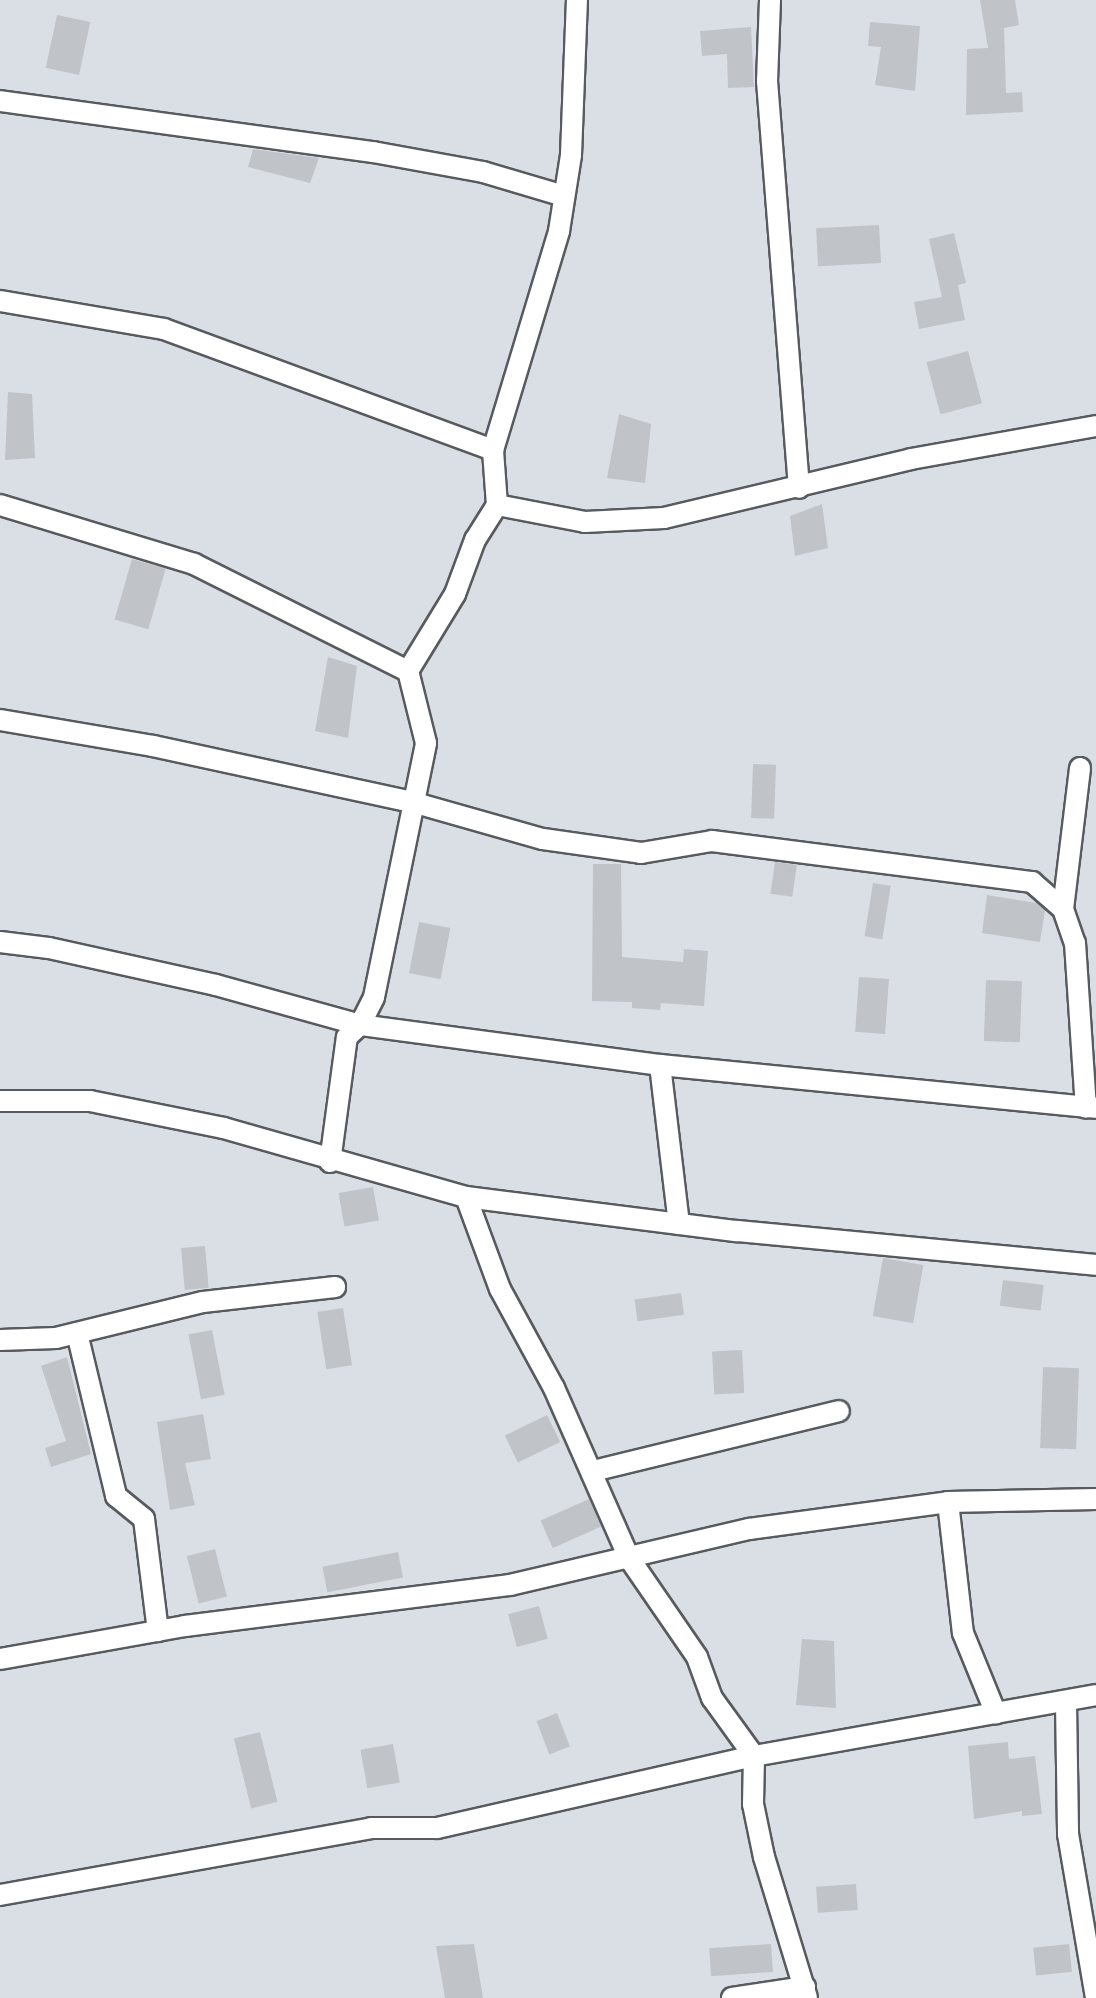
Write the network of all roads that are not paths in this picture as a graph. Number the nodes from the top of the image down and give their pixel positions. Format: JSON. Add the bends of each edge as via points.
{"nodes":[{"id":1,"x":577,"y":0,"type":"edge"},
{"id":2,"x":770,"y":0,"type":"edge"},
{"id":3,"x":0,"y":101,"type":"edge"},
{"id":4,"x":564,"y":196,"type":"junction"},
{"id":5,"x":0,"y":301,"type":"edge"},
{"id":6,"x":1096,"y":426,"type":"edge"},
{"id":7,"x":493,"y":450,"type":"junction"},
{"id":8,"x":799,"y":488,"type":"junction"},
{"id":9,"x":0,"y":505,"type":"edge"},
{"id":10,"x":497,"y":505,"type":"junction"},
{"id":11,"x":408,"y":671,"type":"junction"},
{"id":12,"x":0,"y":720,"type":"edge"},
{"id":13,"x":1080,"y":768,"type":"dead end"},
{"id":14,"x":412,"y":802,"type":"junction"},
{"id":15,"x":1063,"y":909,"type":"junction"},
{"id":16,"x":0,"y":942,"type":"edge"},
{"id":17,"x":360,"y":1025,"type":"junction"},
{"id":18,"x":660,"y":1065,"type":"junction"},
{"id":19,"x":0,"y":1101,"type":"edge"},
{"id":20,"x":1091,"y":1108,"type":"edge"},
{"id":21,"x":330,"y":1162,"type":"junction"},
{"id":22,"x":466,"y":1197,"type":"junction"},
{"id":23,"x":679,"y":1224,"type":"junction"},
{"id":24,"x":1096,"y":1265,"type":"edge"},
{"id":25,"x":335,"y":1287,"type":"dead end"},
{"id":26,"x":77,"y":1333,"type":"junction"},
{"id":27,"x":0,"y":1340,"type":"edge"},
{"id":28,"x":839,"y":1411,"type":"dead end"},
{"id":29,"x":593,"y":1471,"type":"junction"},
{"id":30,"x":1096,"y":1499,"type":"edge"},
{"id":31,"x":948,"y":1502,"type":"junction"},
{"id":32,"x":629,"y":1558,"type":"junction"},
{"id":33,"x":158,"y":1631,"type":"junction"},
{"id":34,"x":0,"y":1659,"type":"edge"},
{"id":35,"x":1096,"y":1695,"type":"edge"},
{"id":36,"x":1066,"y":1703,"type":"junction"},
{"id":37,"x":996,"y":1714,"type":"junction"},
{"id":38,"x":754,"y":1756,"type":"junction"},
{"id":39,"x":0,"y":1895,"type":"edge"},
{"id":40,"x":1091,"y":1955,"type":"edge"},
{"id":41,"x":806,"y":1992,"type":"edge"},
{"id":42,"x":732,"y":1998,"type":"edge"},
{"id":43,"x":1096,"y":1998,"type":"edge"}],
"edges":[{"from":1,"to":4,"type":"street"},
{"from":2,"to":8,"type":"street","via":[[767,81]]},
{"from":3,"to":4,"type":"street","via":[[373,152],[483,172]]},
{"from":4,"to":7,"type":"street"},
{"from":5,"to":7,"type":"street","via":[[164,329]]},
{"from":6,"to":8,"type":"street","via":[[911,459]]},
{"from":7,"to":10,"type":"street"},
{"from":8,"to":10,"type":"street","via":[[664,518],[600,522]]},
{"from":9,"to":11,"type":"street","via":[[194,564]]},
{"from":10,"to":11,"type":"street","via":[[475,540],[455,594]]},
{"from":11,"to":14,"type":"street","via":[[426,743]]},
{"from":12,"to":14,"type":"street","via":[[153,746]]},
{"from":13,"to":15,"type":"street"},
{"from":14,"to":15,"type":"street","via":[[543,839],[641,853],[712,841],[1008,876],[1041,887]]},
{"from":14,"to":17,"type":"street","via":[[374,997]]},
{"from":15,"to":20,"type":"street","via":[[1075,943]]},
{"from":16,"to":17,"type":"street","via":[[216,985]]},
{"from":17,"to":18,"type":"street"},
{"from":17,"to":21,"type":"street","via":[[347,1037]]},
{"from":18,"to":20,"type":"street"},
{"from":18,"to":23,"type":"street"},
{"from":19,"to":21,"type":"street","via":[[90,1101],[224,1128]]},
{"from":21,"to":22,"type":"street"},
{"from":22,"to":23,"type":"street"},
{"from":22,"to":29,"type":"street","via":[[500,1289]]},
{"from":23,"to":24,"type":"street"},
{"from":25,"to":26,"type":"street","via":[[203,1302]]},
{"from":26,"to":27,"type":"street"},
{"from":26,"to":33,"type":"street","via":[[116,1496],[144,1519]]},
{"from":28,"to":29,"type":"street"},
{"from":29,"to":32,"type":"street"},
{"from":30,"to":31,"type":"street"},
{"from":31,"to":32,"type":"street","via":[[749,1529]]},
{"from":31,"to":37,"type":"street","via":[[963,1633]]},
{"from":32,"to":33,"type":"street","via":[[510,1585]]},
{"from":32,"to":38,"type":"street","via":[[697,1657],[712,1698]]},
{"from":33,"to":34,"type":"street"},
{"from":35,"to":36,"type":"street"},
{"from":36,"to":37,"type":"street"},
{"from":36,"to":40,"type":"street","via":[[1068,1834]]},
{"from":37,"to":38,"type":"street"},
{"from":38,"to":39,"type":"street","via":[[437,1828],[371,1828]]},
{"from":38,"to":41,"type":"street","via":[[753,1804],[764,1857]]},
{"from":40,"to":43,"type":"street"},
{"from":41,"to":42,"type":"street"}]}
